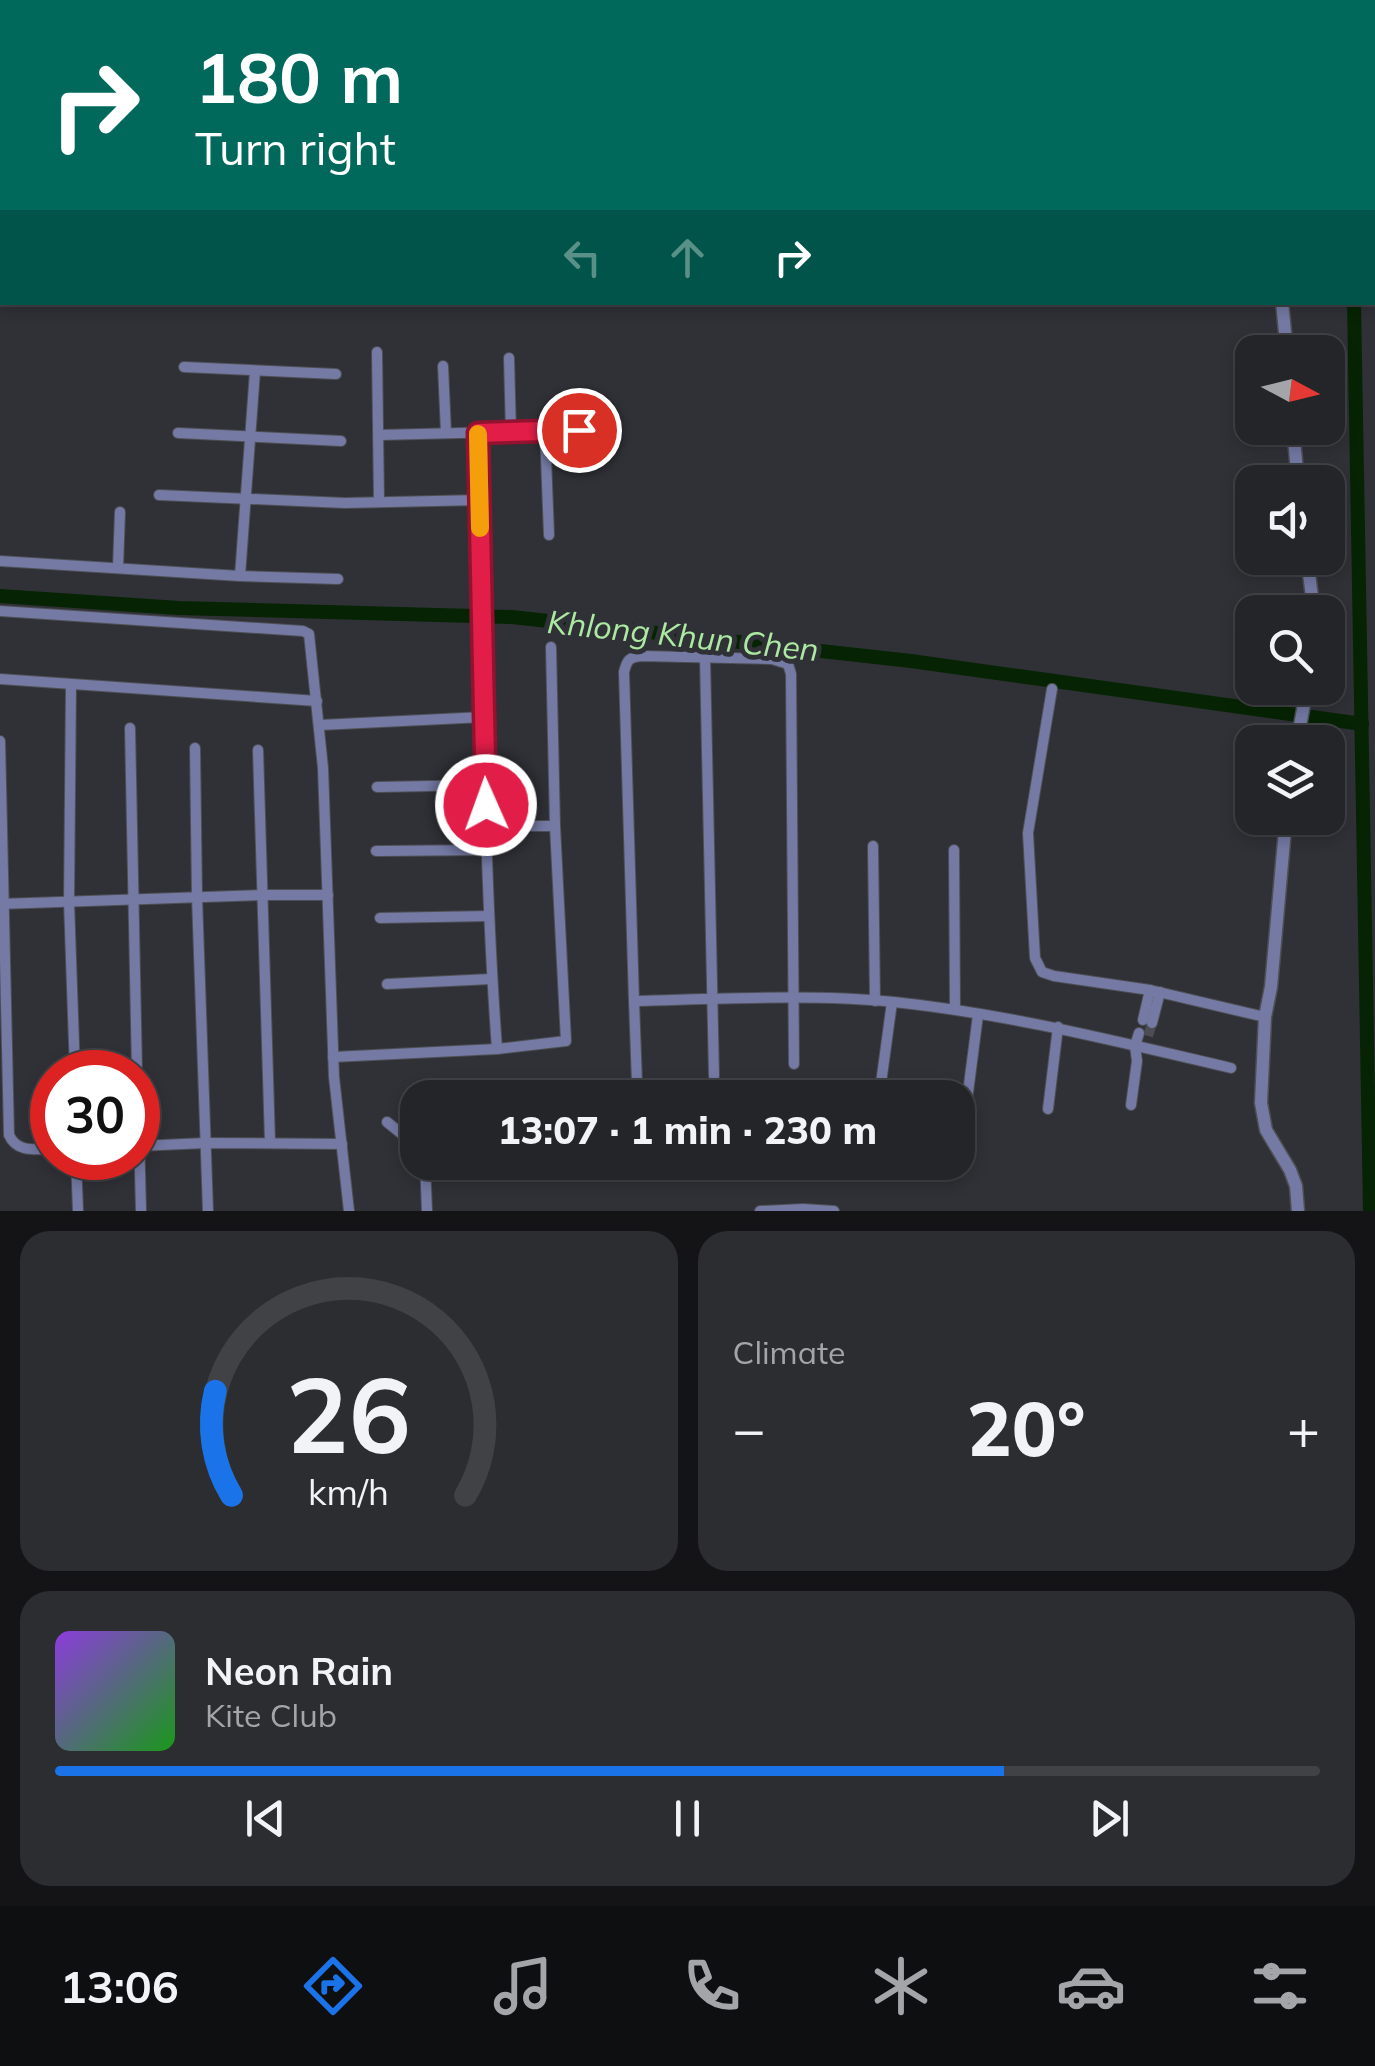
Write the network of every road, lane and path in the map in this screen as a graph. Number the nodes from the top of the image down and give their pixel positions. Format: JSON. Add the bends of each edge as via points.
{"nodes":[{"id":1,"x":1282,"y":305,"type":"edge"},
{"id":2,"x":1285,"y":335,"type":"edge"},
{"id":3,"x":377,"y":352,"type":"dead end"},
{"id":4,"x":509,"y":358,"type":"dead end"},
{"id":5,"x":442,"y":366,"type":"dead end"},
{"id":6,"x":184,"y":367,"type":"dead end"},
{"id":7,"x":254,"y":370,"type":"junction"},
{"id":8,"x":336,"y":374,"type":"dead end"},
{"id":9,"x":579,"y":430,"type":"dead end"},
{"id":10,"x":178,"y":432,"type":"dead end"},
{"id":11,"x":545,"y":432,"type":"junction"},
{"id":12,"x":446,"y":433,"type":"junction"},
{"id":13,"x":478,"y":433,"type":"junction"},
{"id":14,"x":512,"y":433,"type":"junction"},
{"id":15,"x":379,"y":435,"type":"junction"},
{"id":16,"x":252,"y":437,"type":"junction"},
{"id":17,"x":341,"y":441,"type":"dead end"},
{"id":18,"x":159,"y":495,"type":"dead end"},
{"id":19,"x":480,"y":500,"type":"junction"},
{"id":20,"x":247,"y":501,"type":"junction"},
{"id":21,"x":378,"y":502,"type":"junction"},
{"id":22,"x":120,"y":512,"type":"dead end"},
{"id":23,"x":549,"y":535,"type":"dead end"},
{"id":24,"x":0,"y":561,"type":"edge"},
{"id":25,"x":118,"y":567,"type":"junction"},
{"id":26,"x":240,"y":576,"type":"junction"},
{"id":27,"x":338,"y":579,"type":"dead end"},
{"id":28,"x":0,"y":611,"type":"edge"},
{"id":29,"x":551,"y":647,"type":"dead end"},
{"id":30,"x":705,"y":658,"type":"junction"},
{"id":31,"x":0,"y":680,"type":"edge"},
{"id":32,"x":71,"y":684,"type":"junction"},
{"id":33,"x":1052,"y":689,"type":"dead end"},
{"id":34,"x":317,"y":701,"type":"junction"},
{"id":35,"x":484,"y":717,"type":"junction"},
{"id":36,"x":320,"y":724,"type":"junction"},
{"id":37,"x":130,"y":728,"type":"dead end"},
{"id":38,"x":0,"y":741,"type":"edge"},
{"id":39,"x":195,"y":748,"type":"dead end"},
{"id":40,"x":258,"y":750,"type":"dead end"},
{"id":41,"x":485,"y":785,"type":"junction"},
{"id":42,"x":376,"y":788,"type":"dead end"},
{"id":43,"x":487,"y":826,"type":"junction"},
{"id":44,"x":555,"y":826,"type":"junction"},
{"id":45,"x":1284,"y":835,"type":"edge"},
{"id":46,"x":873,"y":846,"type":"dead end"},
{"id":47,"x":487,"y":850,"type":"junction"},
{"id":48,"x":954,"y":850,"type":"dead end"},
{"id":49,"x":376,"y":852,"type":"dead end"},
{"id":50,"x":262,"y":895,"type":"junction"},
{"id":51,"x":328,"y":895,"type":"junction"},
{"id":52,"x":197,"y":897,"type":"junction"},
{"id":53,"x":132,"y":900,"type":"junction"},
{"id":54,"x":69,"y":902,"type":"junction"},
{"id":55,"x":1,"y":904,"type":"edge"},
{"id":56,"x":489,"y":916,"type":"junction"},
{"id":57,"x":380,"y":918,"type":"dead end"},
{"id":58,"x":492,"y":979,"type":"junction"},
{"id":59,"x":386,"y":984,"type":"dead end"},
{"id":60,"x":1155,"y":991,"type":"junction"},
{"id":61,"x":712,"y":999,"type":"junction"},
{"id":62,"x":794,"y":999,"type":"junction"},
{"id":63,"x":634,"y":1001,"type":"junction"},
{"id":64,"x":875,"y":1001,"type":"junction"},
{"id":65,"x":892,"y":1002,"type":"junction"},
{"id":66,"x":955,"y":1009,"type":"junction"},
{"id":67,"x":978,"y":1015,"type":"junction"},
{"id":68,"x":1266,"y":1017,"type":"junction"},
{"id":69,"x":1147,"y":1022,"type":"tunnel mouth"},
{"id":70,"x":1058,"y":1027,"type":"junction"},
{"id":71,"x":1142,"y":1041,"type":"junction"},
{"id":72,"x":497,"y":1048,"type":"junction"},
{"id":73,"x":74,"y":1050,"type":"edge"},
{"id":74,"x":136,"y":1050,"type":"edge"},
{"id":75,"x":333,"y":1057,"type":"junction"},
{"id":76,"x":794,"y":1064,"type":"dead end"},
{"id":77,"x":1231,"y":1068,"type":"dead end"},
{"id":78,"x":714,"y":1076,"type":"dead end"},
{"id":79,"x":638,"y":1080,"type":"edge"},
{"id":80,"x":881,"y":1080,"type":"edge"},
{"id":81,"x":970,"y":1080,"type":"edge"},
{"id":82,"x":1131,"y":1105,"type":"dead end"},
{"id":83,"x":1048,"y":1109,"type":"dead end"},
{"id":84,"x":387,"y":1122,"type":"dead end"},
{"id":85,"x":400,"y":1133,"type":"edge"},
{"id":86,"x":270,"y":1142,"type":"junction"},
{"id":87,"x":206,"y":1143,"type":"junction"},
{"id":88,"x":342,"y":1144,"type":"junction"},
{"id":89,"x":160,"y":1145,"type":"edge"},
{"id":90,"x":30,"y":1149,"type":"edge"},
{"id":91,"x":77,"y":1180,"type":"edge"},
{"id":92,"x":140,"y":1180,"type":"edge"},
{"id":93,"x":426,"y":1180,"type":"edge"},
{"id":94,"x":78,"y":1211,"type":"edge"},
{"id":95,"x":142,"y":1211,"type":"edge"},
{"id":96,"x":208,"y":1211,"type":"edge"},
{"id":97,"x":348,"y":1211,"type":"edge"},
{"id":98,"x":427,"y":1211,"type":"edge"},
{"id":99,"x":760,"y":1211,"type":"edge"},
{"id":100,"x":834,"y":1211,"type":"edge"},
{"id":101,"x":1298,"y":1211,"type":"edge"}],
"edges":[{"from":1,"to":2,"type":"street"},
{"from":3,"to":15,"type":"street"},
{"from":4,"to":14,"type":"street"},
{"from":5,"to":12,"type":"street"},
{"from":6,"to":7,"type":"street"},
{"from":7,"to":8,"type":"street"},
{"from":7,"to":16,"type":"street"},
{"from":9,"to":11,"type":"street"},
{"from":10,"to":16,"type":"street"},
{"from":11,"to":14,"type":"street"},
{"from":11,"to":23,"type":"street"},
{"from":12,"to":13,"type":"street"},
{"from":12,"to":15,"type":"street"},
{"from":13,"to":14,"type":"street"},
{"from":13,"to":19,"type":"street"},
{"from":15,"to":21,"type":"street"},
{"from":16,"to":17,"type":"street"},
{"from":16,"to":20,"type":"street"},
{"from":18,"to":20,"type":"street"},
{"from":19,"to":21,"type":"street"},
{"from":19,"to":35,"type":"street"},
{"from":20,"to":21,"type":"street"},
{"from":20,"to":26,"type":"street"},
{"from":22,"to":25,"type":"street"},
{"from":24,"to":25,"type":"street"},
{"from":25,"to":26,"type":"street"},
{"from":26,"to":27,"type":"street"},
{"from":28,"to":34,"type":"street","via":[[303,631],[312,642]]},
{"from":29,"to":44,"type":"street"},
{"from":30,"to":61,"type":"street"},
{"from":30,"to":62,"type":"street","via":[[772,658],[788,664],[791,674]]},
{"from":30,"to":63,"type":"street","via":[[631,657],[624,672]]},
{"from":31,"to":32,"type":"street"},
{"from":32,"to":34,"type":"street"},
{"from":32,"to":54,"type":"street"},
{"from":33,"to":60,"type":"street","via":[[1028,833],[1035,958],[1042,972],[1054,976]]},
{"from":34,"to":36,"type":"street"},
{"from":35,"to":36,"type":"street"},
{"from":35,"to":41,"type":"street"},
{"from":36,"to":51,"type":"street"},
{"from":37,"to":53,"type":"street"},
{"from":38,"to":55,"type":"street"},
{"from":39,"to":52,"type":"street"},
{"from":40,"to":50,"type":"street"},
{"from":41,"to":42,"type":"street"},
{"from":41,"to":43,"type":"street"},
{"from":43,"to":44,"type":"street"},
{"from":43,"to":47,"type":"street"},
{"from":44,"to":72,"type":"street","via":[[566,1041]]},
{"from":45,"to":68,"type":"street"},
{"from":46,"to":64,"type":"street"},
{"from":47,"to":49,"type":"street"},
{"from":47,"to":56,"type":"street"},
{"from":48,"to":66,"type":"street"},
{"from":50,"to":51,"type":"street"},
{"from":50,"to":52,"type":"street"},
{"from":50,"to":86,"type":"street"},
{"from":51,"to":75,"type":"street"},
{"from":52,"to":53,"type":"street"},
{"from":52,"to":87,"type":"street"},
{"from":53,"to":54,"type":"street"},
{"from":53,"to":74,"type":"street"},
{"from":54,"to":55,"type":"street"},
{"from":54,"to":73,"type":"street"},
{"from":55,"to":90,"type":"street","via":[[10,1135]]},
{"from":56,"to":57,"type":"street"},
{"from":56,"to":58,"type":"street"},
{"from":58,"to":59,"type":"street"},
{"from":58,"to":72,"type":"street"},
{"from":60,"to":68,"type":"street"},
{"from":60,"to":69,"type":"street"},
{"from":61,"to":62,"type":"street"},
{"from":61,"to":63,"type":"street"},
{"from":61,"to":78,"type":"street"},
{"from":62,"to":64,"type":"street"},
{"from":62,"to":76,"type":"street"},
{"from":63,"to":79,"type":"street"},
{"from":64,"to":65,"type":"street"},
{"from":65,"to":66,"type":"street"},
{"from":65,"to":80,"type":"street"},
{"from":66,"to":67,"type":"street"},
{"from":67,"to":70,"type":"street"},
{"from":67,"to":81,"type":"street"},
{"from":68,"to":101,"type":"street","via":[[1262,1118],[1290,1170]]},
{"from":70,"to":71,"type":"street"},
{"from":70,"to":83,"type":"street"},
{"from":71,"to":77,"type":"street"},
{"from":71,"to":82,"type":"street"},
{"from":72,"to":75,"type":"street"},
{"from":75,"to":88,"type":"street"},
{"from":84,"to":85,"type":"street"},
{"from":86,"to":87,"type":"street"},
{"from":86,"to":88,"type":"street"},
{"from":87,"to":89,"type":"street"},
{"from":87,"to":96,"type":"street"},
{"from":88,"to":97,"type":"street"},
{"from":91,"to":94,"type":"street"},
{"from":92,"to":95,"type":"street"},
{"from":93,"to":98,"type":"street"},
{"from":99,"to":100,"type":"street"}]}
